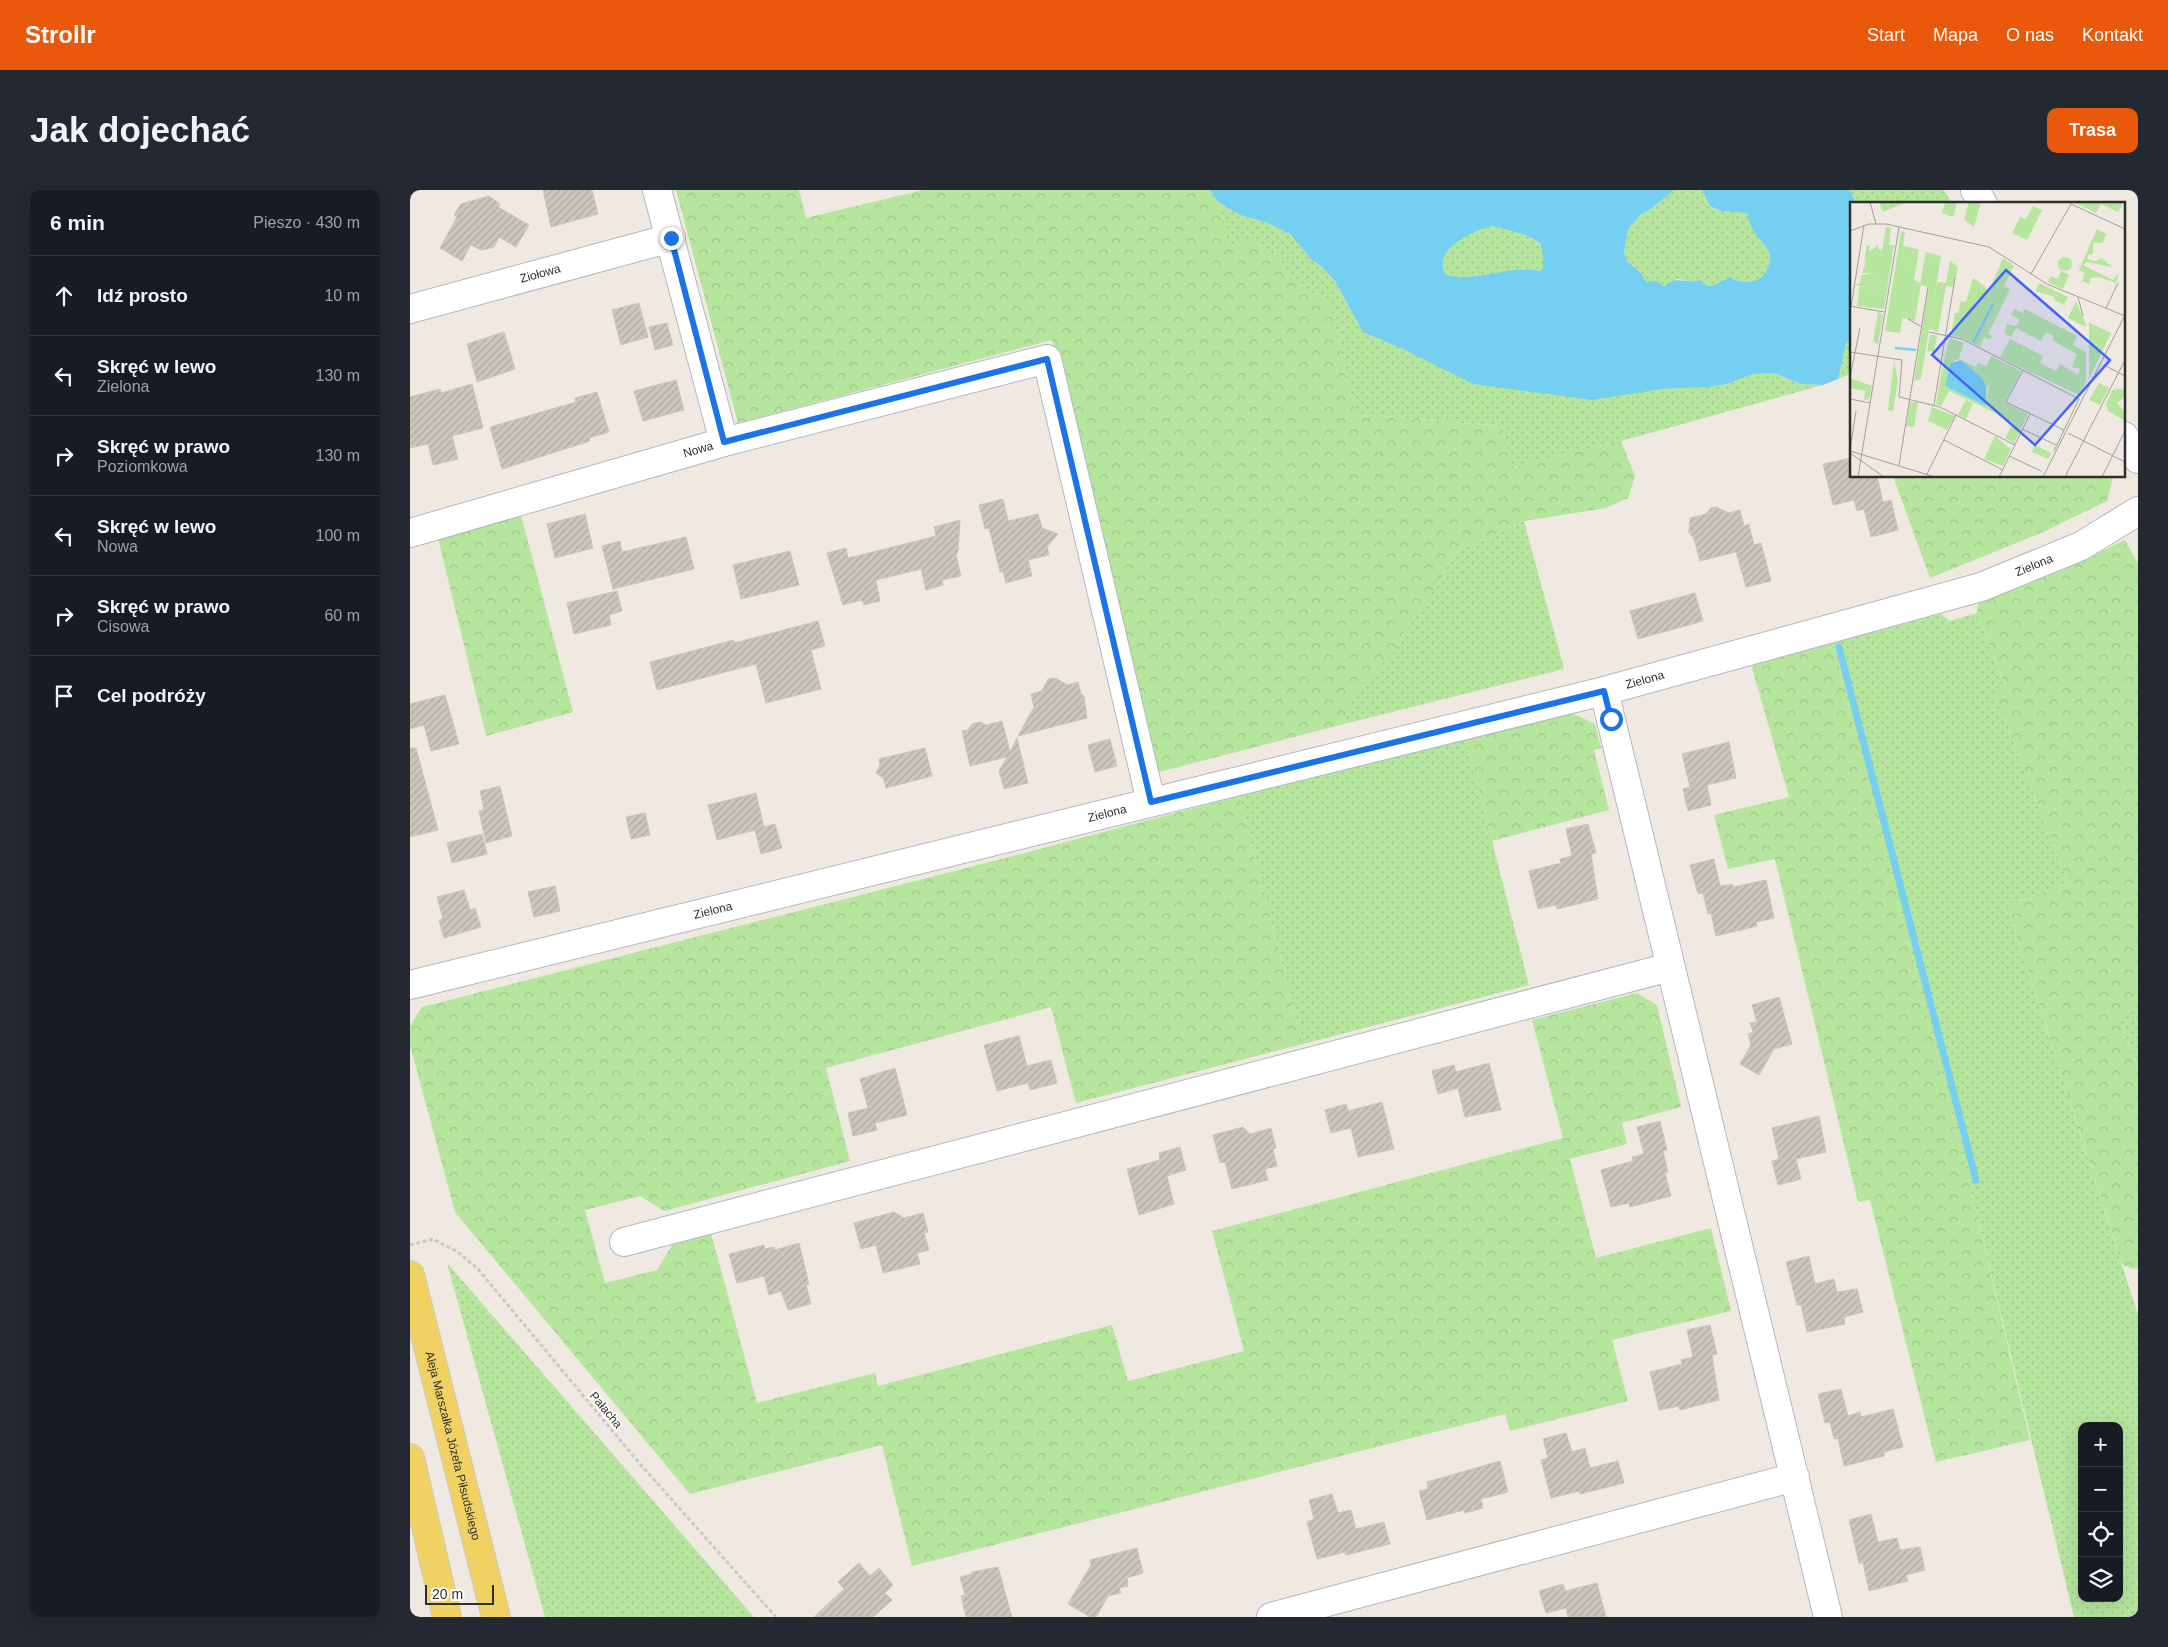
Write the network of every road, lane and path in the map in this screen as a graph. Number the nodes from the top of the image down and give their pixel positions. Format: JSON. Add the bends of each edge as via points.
{"nodes":[{"id":1,"x":657,"y":190,"type":"edge"},
{"id":2,"x":1975,"y":190,"type":"edge"},
{"id":3,"x":1982,"y":202,"type":"edge"},
{"id":4,"x":671,"y":238,"type":"junction"},
{"id":5,"x":410,"y":309,"type":"edge"},
{"id":6,"x":2126,"y":439,"type":"edge"},
{"id":7,"x":724,"y":442,"type":"junction"},
{"id":8,"x":2138,"y":459,"type":"edge"},
{"id":9,"x":2138,"y":510,"type":"edge"},
{"id":10,"x":410,"y":533,"type":"edge"},
{"id":11,"x":1604,"y":691,"type":"junction"},
{"id":12,"x":1151,"y":802,"type":"junction"},
{"id":13,"x":1670,"y":967,"type":"junction"},
{"id":14,"x":410,"y":985,"type":"edge"},
{"id":15,"x":624,"y":1242,"type":"dead end"},
{"id":16,"x":410,"y":1245,"type":"edge"},
{"id":17,"x":410,"y":1274,"type":"edge"},
{"id":18,"x":410,"y":1458,"type":"edge"},
{"id":19,"x":1795,"y":1477,"type":"junction"},
{"id":20,"x":417,"y":1519,"type":"edge"},
{"id":21,"x":447,"y":1617,"type":"edge"},
{"id":22,"x":496,"y":1617,"type":"edge"},
{"id":23,"x":776,"y":1617,"type":"edge"},
{"id":24,"x":1271,"y":1617,"type":"edge"},
{"id":25,"x":1828,"y":1617,"type":"edge"}],
"edges":[{"from":1,"to":4,"type":"street"},
{"from":2,"to":3,"type":"street"},
{"from":4,"to":5,"type":"street","name":"Ziołowa"},
{"from":4,"to":7,"type":"street"},
{"from":6,"to":8,"type":"street"},
{"from":7,"to":10,"type":"street","name":"Nowa"},
{"from":7,"to":12,"type":"street","name":"Nowa","via":[[1047,359]]},
{"from":9,"to":11,"type":"street","name":"Zielona","via":[[2081,546],[1981,587]]},
{"from":11,"to":12,"type":"street","name":"Zielona"},
{"from":11,"to":13,"type":"street"},
{"from":12,"to":14,"type":"street","name":"Zielona"},
{"from":13,"to":15,"type":"street"},
{"from":13,"to":19,"type":"street"},
{"from":16,"to":23,"type":"path","name":"Pałacha","via":[[433,1239],[458,1252],[478,1269],[640,1464]]},
{"from":17,"to":22,"type":"main road","name":"Aleja Marszałka Józefa Piłsudskiego"},
{"from":18,"to":20,"type":"main road"},
{"from":19,"to":24,"type":"street"},
{"from":19,"to":25,"type":"street"},
{"from":20,"to":21,"type":"main road"}]}
